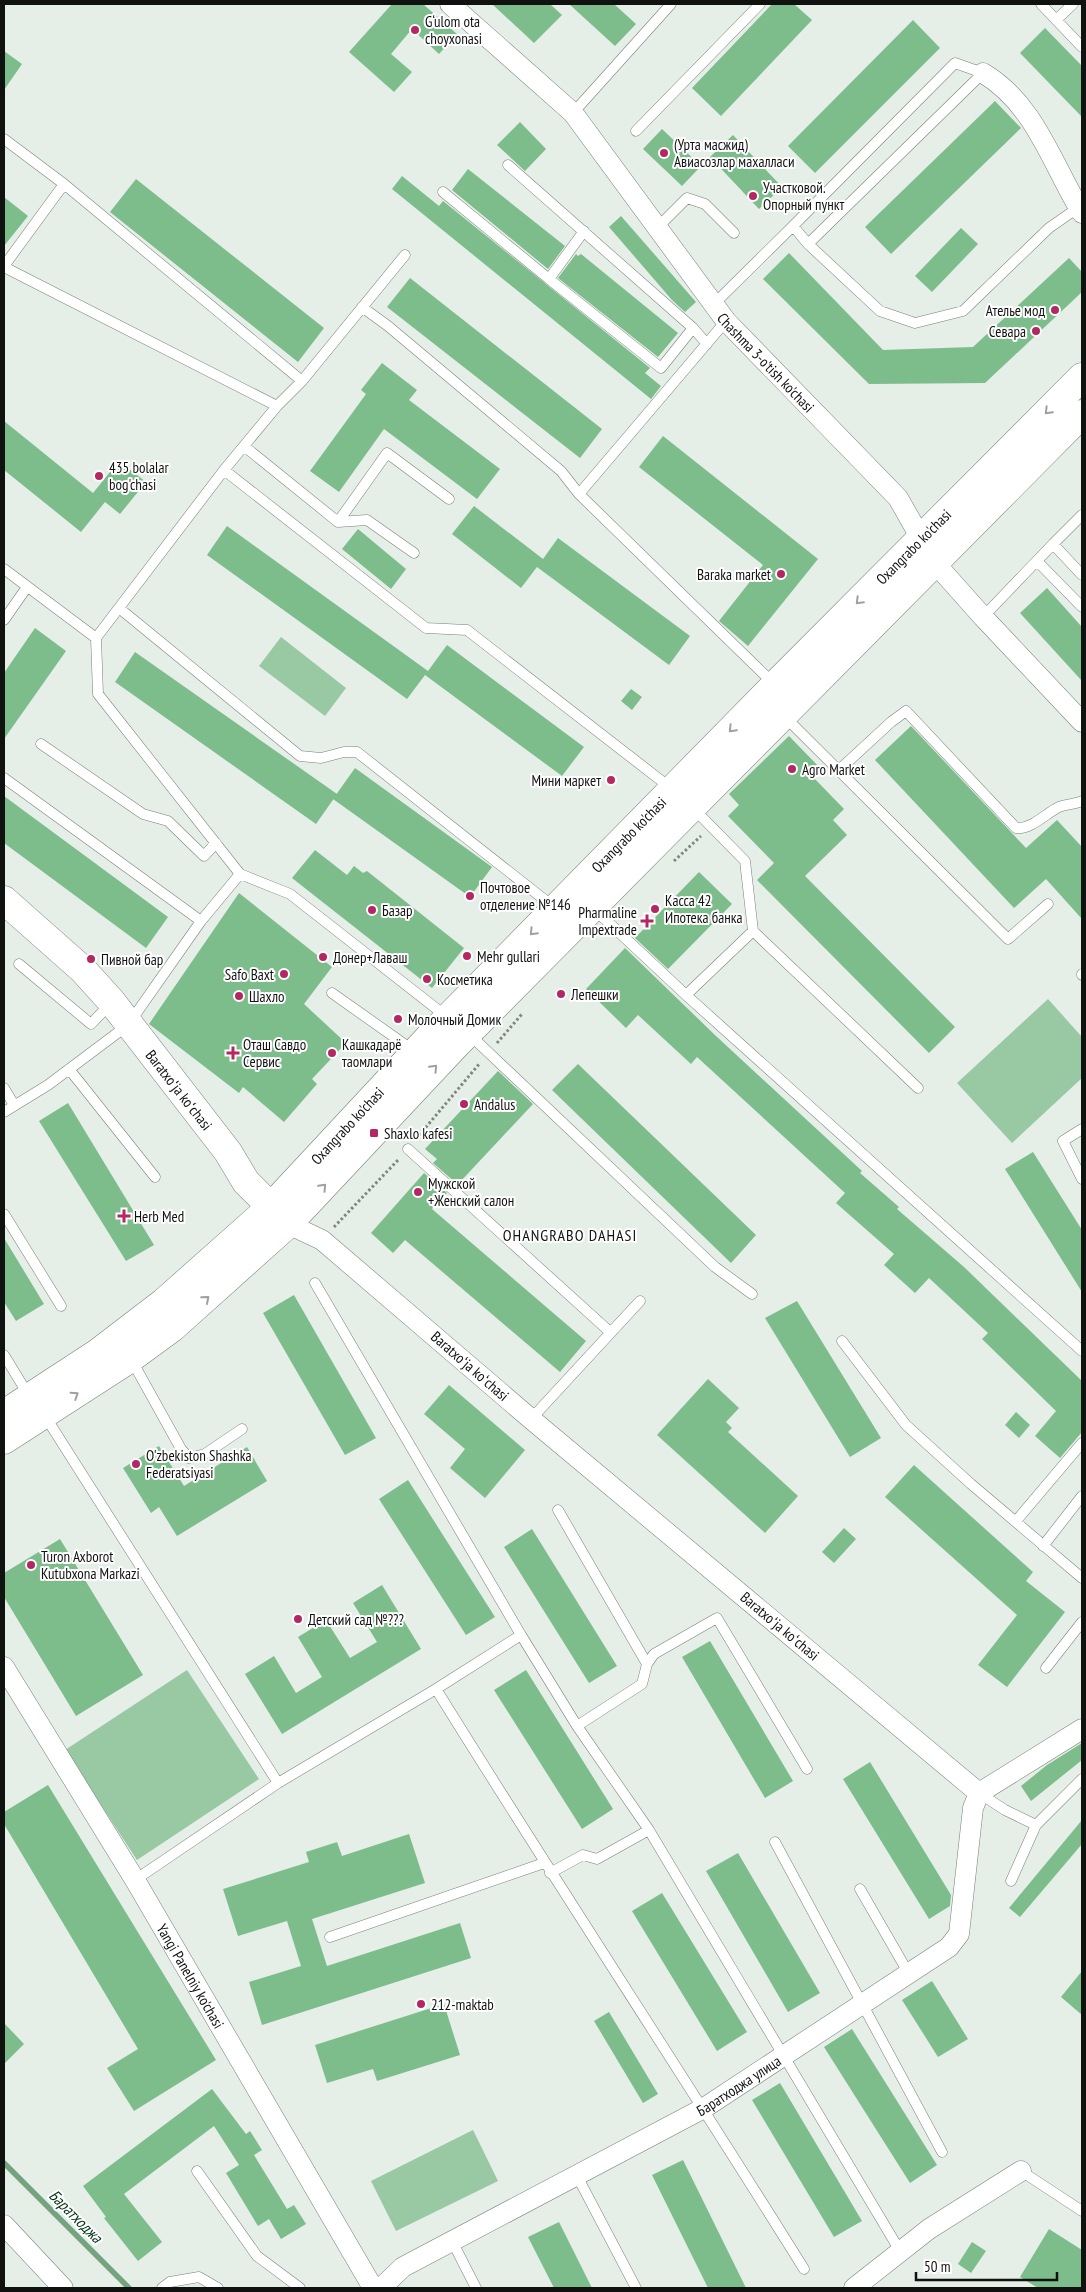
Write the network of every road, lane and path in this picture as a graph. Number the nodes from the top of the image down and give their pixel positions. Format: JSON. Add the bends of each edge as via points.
{"nodes":[{"id":1,"x":450,"y":4,"type":"edge"},
{"id":2,"x":671,"y":4,"type":"edge"},
{"id":3,"x":760,"y":4,"type":"edge"},
{"id":4,"x":1041,"y":4,"type":"edge"},
{"id":5,"x":1072,"y":4,"type":"edge"},
{"id":6,"x":1056,"y":20,"type":"junction"},
{"id":7,"x":1082,"y":47,"type":"edge"},
{"id":8,"x":983,"y":72,"type":"junction"},
{"id":9,"x":574,"y":113,"type":"junction"},
{"id":10,"x":636,"y":131,"type":"dead end"},
{"id":11,"x":4,"y":138,"type":"edge"},
{"id":12,"x":508,"y":165,"type":"dead end"},
{"id":13,"x":64,"y":184,"type":"junction"},
{"id":14,"x":443,"y":192,"type":"dead end"},
{"id":15,"x":1080,"y":210,"type":"edge"},
{"id":16,"x":793,"y":226,"type":"junction"},
{"id":17,"x":658,"y":227,"type":"junction"},
{"id":18,"x":584,"y":230,"type":"junction"},
{"id":19,"x":734,"y":233,"type":"dead end"},
{"id":20,"x":808,"y":244,"type":"junction"},
{"id":21,"x":405,"y":255,"type":"dead end"},
{"id":22,"x":4,"y":266,"type":"edge"},
{"id":23,"x":549,"y":280,"type":"junction"},
{"id":24,"x":714,"y":304,"type":"junction"},
{"id":25,"x":362,"y":307,"type":"junction"},
{"id":26,"x":726,"y":321,"type":"junction"},
{"id":27,"x":693,"y":328,"type":"junction"},
{"id":28,"x":707,"y":344,"type":"junction"},
{"id":29,"x":1082,"y":377,"type":"edge"},
{"id":30,"x":302,"y":382,"type":"junction"},
{"id":31,"x":277,"y":406,"type":"junction"},
{"id":32,"x":1082,"y":414,"type":"edge"},
{"id":33,"x":244,"y":446,"type":"junction"},
{"id":34,"x":224,"y":470,"type":"junction"},
{"id":35,"x":579,"y":494,"type":"junction"},
{"id":36,"x":449,"y":499,"type":"dead end"},
{"id":37,"x":1082,"y":515,"type":"edge"},
{"id":38,"x":338,"y":522,"type":"junction"},
{"id":39,"x":921,"y":538,"type":"junction"},
{"id":40,"x":1053,"y":544,"type":"junction"},
{"id":41,"x":414,"y":553,"type":"dead end"},
{"id":42,"x":1037,"y":561,"type":"junction"},
{"id":43,"x":935,"y":563,"type":"junction"},
{"id":44,"x":4,"y":569,"type":"edge"},
{"id":45,"x":1082,"y":575,"type":"edge"},
{"id":46,"x":27,"y":587,"type":"junction"},
{"id":47,"x":1082,"y":607,"type":"edge"},
{"id":48,"x":119,"y":608,"type":"junction"},
{"id":49,"x":983,"y":617,"type":"junction"},
{"id":50,"x":4,"y":620,"type":"edge"},
{"id":51,"x":96,"y":638,"type":"junction"},
{"id":52,"x":779,"y":700,"type":"junction"},
{"id":53,"x":1082,"y":722,"type":"edge"},
{"id":54,"x":41,"y":744,"type":"dead end"},
{"id":55,"x":839,"y":770,"type":"junction"},
{"id":56,"x":4,"y":778,"type":"edge"},
{"id":57,"x":682,"y":798,"type":"junction"},
{"id":58,"x":1082,"y":801,"type":"edge"},
{"id":59,"x":702,"y":835,"type":"dead end"},
{"id":60,"x":216,"y":843,"type":"junction"},
{"id":61,"x":673,"y":862,"type":"dead end"},
{"id":62,"x":240,"y":874,"type":"junction"},
{"id":63,"x":4,"y":900,"type":"edge"},
{"id":64,"x":1048,"y":904,"type":"dead end"},
{"id":65,"x":556,"y":908,"type":"junction"},
{"id":66,"x":592,"y":908,"type":"junction"},
{"id":67,"x":201,"y":921,"type":"junction"},
{"id":68,"x":753,"y":931,"type":"junction"},
{"id":69,"x":20,"y":964,"type":"dead end"},
{"id":70,"x":332,"y":993,"type":"dead end"},
{"id":71,"x":686,"y":995,"type":"junction"},
{"id":72,"x":112,"y":1002,"type":"junction"},
{"id":73,"x":523,"y":1012,"type":"dead end"},
{"id":74,"x":128,"y":1024,"type":"junction"},
{"id":75,"x":458,"y":1025,"type":"junction"},
{"id":76,"x":415,"y":1052,"type":"junction"},
{"id":77,"x":489,"y":1052,"type":"junction"},
{"id":78,"x":69,"y":1069,"type":"junction"},
{"id":79,"x":4,"y":1088,"type":"edge"},
{"id":80,"x":918,"y":1088,"type":"dead end"},
{"id":81,"x":14,"y":1105,"type":"junction"},
{"id":82,"x":4,"y":1112,"type":"edge"},
{"id":83,"x":1082,"y":1129,"type":"edge"},
{"id":84,"x":408,"y":1149,"type":"junction"},
{"id":85,"x":155,"y":1178,"type":"dead end"},
{"id":86,"x":1082,"y":1179,"type":"edge"},
{"id":87,"x":4,"y":1214,"type":"edge"},
{"id":88,"x":280,"y":1215,"type":"junction"},
{"id":89,"x":322,"y":1240,"type":"junction"},
{"id":90,"x":315,"y":1283,"type":"dead end"},
{"id":91,"x":752,"y":1294,"type":"dead end"},
{"id":92,"x":640,"y":1301,"type":"dead end"},
{"id":93,"x":61,"y":1306,"type":"dead end"},
{"id":94,"x":610,"y":1332,"type":"junction"},
{"id":95,"x":842,"y":1341,"type":"dead end"},
{"id":96,"x":1082,"y":1351,"type":"edge"},
{"id":97,"x":4,"y":1354,"type":"edge"},
{"id":98,"x":131,"y":1358,"type":"junction"},
{"id":99,"x":37,"y":1407,"type":"junction"},
{"id":100,"x":4,"y":1414,"type":"edge"},
{"id":101,"x":531,"y":1419,"type":"junction"},
{"id":102,"x":242,"y":1429,"type":"dead end"},
{"id":103,"x":4,"y":1440,"type":"edge"},
{"id":104,"x":1082,"y":1444,"type":"edge"},
{"id":105,"x":1082,"y":1496,"type":"edge"},
{"id":106,"x":558,"y":1510,"type":"dead end"},
{"id":107,"x":1016,"y":1521,"type":"junction"},
{"id":108,"x":1043,"y":1546,"type":"junction"},
{"id":109,"x":1082,"y":1578,"type":"edge"},
{"id":110,"x":1082,"y":1622,"type":"edge"},
{"id":111,"x":521,"y":1635,"type":"junction"},
{"id":112,"x":647,"y":1664,"type":"junction"},
{"id":113,"x":4,"y":1668,"type":"edge"},
{"id":114,"x":1046,"y":1668,"type":"dead end"},
{"id":115,"x":436,"y":1689,"type":"junction"},
{"id":116,"x":578,"y":1726,"type":"junction"},
{"id":117,"x":1082,"y":1729,"type":"edge"},
{"id":118,"x":807,"y":1769,"type":"dead end"},
{"id":119,"x":1082,"y":1779,"type":"edge"},
{"id":120,"x":278,"y":1783,"type":"junction"},
{"id":121,"x":979,"y":1792,"type":"junction"},
{"id":122,"x":1036,"y":1824,"type":"junction"},
{"id":123,"x":649,"y":1830,"type":"junction"},
{"id":124,"x":775,"y":1842,"type":"dead end"},
{"id":125,"x":544,"y":1863,"type":"junction"},
{"id":126,"x":550,"y":1872,"type":"junction"},
{"id":127,"x":135,"y":1880,"type":"junction"},
{"id":128,"x":1011,"y":1881,"type":"dead end"},
{"id":129,"x":860,"y":1889,"type":"dead end"},
{"id":130,"x":330,"y":1937,"type":"dead end"},
{"id":131,"x":909,"y":1974,"type":"junction"},
{"id":132,"x":862,"y":2004,"type":"junction"},
{"id":133,"x":782,"y":2056,"type":"junction"},
{"id":134,"x":704,"y":2108,"type":"junction"},
{"id":135,"x":942,"y":2152,"type":"dead end"},
{"id":136,"x":197,"y":2171,"type":"dead end"},
{"id":137,"x":1021,"y":2171,"type":"joint"},
{"id":138,"x":576,"y":2174,"type":"junction"},
{"id":139,"x":1082,"y":2212,"type":"edge"},
{"id":140,"x":4,"y":2225,"type":"edge"},
{"id":141,"x":452,"y":2241,"type":"junction"},
{"id":142,"x":900,"y":2251,"type":"junction"},
{"id":143,"x":804,"y":2270,"type":"dead end"},
{"id":144,"x":63,"y":2288,"type":"edge"},
{"id":145,"x":162,"y":2288,"type":"edge"},
{"id":146,"x":218,"y":2288,"type":"edge"},
{"id":147,"x":300,"y":2288,"type":"edge"},
{"id":148,"x":373,"y":2288,"type":"edge"},
{"id":149,"x":381,"y":2288,"type":"edge"},
{"id":150,"x":476,"y":2288,"type":"edge"},
{"id":151,"x":636,"y":2288,"type":"edge"},
{"id":152,"x":854,"y":2288,"type":"edge"}],
"edges":[{"from":1,"to":9,"type":"street","name":"Chashma 3-o'tish ko'chasi"},
{"from":2,"to":9,"type":"lane"},
{"from":3,"to":10,"type":"lane"},
{"from":4,"to":6,"type":"lane"},
{"from":5,"to":6,"type":"lane"},
{"from":6,"to":7,"type":"lane"},
{"from":8,"to":15,"type":"street","via":[[997,81],[1036,126]]},
{"from":8,"to":16,"type":"lane","via":[[955,63]]},
{"from":8,"to":20,"type":"lane"},
{"from":9,"to":17,"type":"street","name":"Chashma 3-o'tish ko'chasi"},
{"from":11,"to":13,"type":"lane"},
{"from":12,"to":18,"type":"lane"},
{"from":13,"to":22,"type":"lane"},
{"from":13,"to":30,"type":"lane"},
{"from":14,"to":23,"type":"lane"},
{"from":15,"to":20,"type":"lane","via":[[1049,228],[963,311],[915,323],[880,311]]},
{"from":16,"to":20,"type":"lane"},
{"from":16,"to":24,"type":"lane"},
{"from":17,"to":19,"type":"lane","via":[[687,198],[705,204]]},
{"from":17,"to":24,"type":"street","name":"Chashma 3-o'tish ko'chasi"},
{"from":18,"to":23,"type":"lane"},
{"from":18,"to":27,"type":"lane"},
{"from":21,"to":25,"type":"lane"},
{"from":22,"to":31,"type":"lane"},
{"from":23,"to":27,"type":"lane","via":[[661,368]]},
{"from":24,"to":26,"type":"street","name":"Chashma 3-o'tish ko'chasi"},
{"from":25,"to":30,"type":"lane"},
{"from":25,"to":35,"type":"lane","via":[[561,471]]},
{"from":26,"to":28,"type":"lane"},
{"from":26,"to":39,"type":"street","name":"Chashma 3-o'tish ko'chasi","via":[[898,498]]},
{"from":27,"to":28,"type":"lane"},
{"from":28,"to":35,"type":"lane"},
{"from":29,"to":39,"type":"main road","name":"Oxangrabo ko'chasi","one_way":true},
{"from":30,"to":31,"type":"lane"},
{"from":31,"to":33,"type":"lane"},
{"from":32,"to":43,"type":"main road","name":"Oxangrabo ko'chasi"},
{"from":33,"to":34,"type":"lane"},
{"from":33,"to":38,"type":"lane"},
{"from":34,"to":48,"type":"lane"},
{"from":34,"to":57,"type":"lane","via":[[426,628],[467,630]]},
{"from":35,"to":52,"type":"lane"},
{"from":36,"to":38,"type":"lane","via":[[387,453]]},
{"from":37,"to":40,"type":"lane"},
{"from":38,"to":41,"type":"lane","via":[[367,520]]},
{"from":39,"to":43,"type":"street","name":"Chashma 3-o'tish ko'chasi"},
{"from":39,"to":52,"type":"main road","name":"Oxangrabo ko'chasi","one_way":true},
{"from":40,"to":42,"type":"lane"},
{"from":40,"to":45,"type":"lane"},
{"from":42,"to":47,"type":"lane"},
{"from":42,"to":49,"type":"lane"},
{"from":43,"to":49,"type":"street","name":"Chashma 3-o'tish ko'chasi"},
{"from":43,"to":52,"type":"main road","name":"Oxangrabo ko'chasi"},
{"from":44,"to":46,"type":"lane"},
{"from":46,"to":50,"type":"lane"},
{"from":46,"to":51,"type":"lane"},
{"from":48,"to":51,"type":"lane"},
{"from":48,"to":65,"type":"lane","via":[[300,756],[321,758],[357,752]]},
{"from":49,"to":53,"type":"street","name":"Chashma 3-o'tish ko'chasi"},
{"from":51,"to":60,"type":"lane","via":[[98,694]]},
{"from":52,"to":55,"type":"lane"},
{"from":52,"to":57,"type":"main road","name":"Oxangrabo ko'chasi"},
{"from":54,"to":60,"type":"lane","via":[[143,814],[168,821],[204,856]]},
{"from":55,"to":58,"type":"lane","via":[[906,711],[1016,828],[1022,829],[1066,804]]},
{"from":55,"to":64,"type":"lane","via":[[1008,940]]},
{"from":56,"to":67,"type":"lane"},
{"from":57,"to":65,"type":"main road","name":"Oxangrabo ko'chasi"},
{"from":57,"to":66,"type":"main road","name":"Oxangrabo ko'chasi"},
{"from":57,"to":68,"type":"lane","via":[[745,861]]},
{"from":59,"to":61,"type":"path"},
{"from":60,"to":62,"type":"lane"},
{"from":62,"to":67,"type":"lane"},
{"from":62,"to":75,"type":"lane","via":[[290,894]]},
{"from":63,"to":72,"type":"main road","name":"Baratxoʻja koʻchasi","via":[[70,958]]},
{"from":65,"to":75,"type":"main road","name":"Oxangrabo ko'chasi","one_way":true},
{"from":66,"to":71,"type":"lane"},
{"from":66,"to":75,"type":"main road","name":"Oxangrabo ko'chasi"},
{"from":67,"to":74,"type":"lane"},
{"from":68,"to":71,"type":"lane"},
{"from":68,"to":80,"type":"lane"},
{"from":69,"to":72,"type":"lane","via":[[91,1024]]},
{"from":70,"to":76,"type":"lane"},
{"from":71,"to":96,"type":"lane"},
{"from":72,"to":74,"type":"main road","name":"Baratxoʻja koʻchasi"},
{"from":73,"to":77,"type":"path"},
{"from":74,"to":78,"type":"lane"},
{"from":74,"to":88,"type":"main road","name":"Baratxoʻja koʻchasi","via":[[228,1152],[246,1182]]},
{"from":75,"to":76,"type":"main road","name":"Oxangrabo ko'chasi"},
{"from":75,"to":77,"type":"lane"},
{"from":88,"to":75,"type":"main road","name":"Oxangrabo ko'chasi","one_way":true},
{"from":76,"to":88,"type":"main road","name":"Oxangrabo ko'chasi"},
{"from":77,"to":84,"type":"path"},
{"from":77,"to":91,"type":"lane","via":[[715,1267]]},
{"from":78,"to":81,"type":"lane"},
{"from":78,"to":85,"type":"lane"},
{"from":79,"to":81,"type":"lane"},
{"from":81,"to":82,"type":"lane"},
{"from":83,"to":86,"type":"lane","via":[[1062,1141]]},
{"from":84,"to":89,"type":"path"},
{"from":84,"to":94,"type":"lane"},
{"from":87,"to":93,"type":"lane"},
{"from":88,"to":89,"type":"street","name":"Baratxoʻja koʻchasi"},
{"from":98,"to":88,"type":"main road","name":"Oxangrabo ko'chasi","one_way":true,"via":[[210,1296]]},
{"from":88,"to":99,"type":"main road","name":"Oxangrabo ko'chasi","via":[[96,1354]]},
{"from":89,"to":101,"type":"street","name":"Baratxoʻja koʻchasi"},
{"from":90,"to":111,"type":"lane"},
{"from":92,"to":94,"type":"lane"},
{"from":94,"to":101,"type":"lane"},
{"from":95,"to":107,"type":"lane","via":[[906,1425]]},
{"from":97,"to":99,"type":"lane"},
{"from":99,"to":98,"type":"main road","name":"Oxangrabo ko'chasi","one_way":true},
{"from":98,"to":102,"type":"lane","via":[[189,1458],[205,1454]]},
{"from":99,"to":100,"type":"main road","name":"Oxangrabo ko'chasi"},
{"from":99,"to":103,"type":"main road","name":"Oxangrabo ko'chasi"},
{"from":99,"to":120,"type":"lane"},
{"from":101,"to":121,"type":"street","name":"Baratxoʻja koʻchasi"},
{"from":104,"to":107,"type":"lane"},
{"from":105,"to":108,"type":"lane"},
{"from":106,"to":112,"type":"lane"},
{"from":107,"to":108,"type":"lane"},
{"from":108,"to":109,"type":"lane"},
{"from":110,"to":114,"type":"lane"},
{"from":111,"to":115,"type":"lane"},
{"from":111,"to":116,"type":"lane"},
{"from":112,"to":116,"type":"lane","via":[[642,1684]]},
{"from":112,"to":118,"type":"lane","via":[[654,1654],[717,1618]]},
{"from":113,"to":127,"type":"street","name":"Yangi Panelniy ko'chasi"},
{"from":115,"to":120,"type":"lane"},
{"from":115,"to":125,"type":"lane"},
{"from":116,"to":123,"type":"lane"},
{"from":117,"to":121,"type":"street"},
{"from":119,"to":122,"type":"lane"},
{"from":120,"to":127,"type":"lane"},
{"from":121,"to":122,"type":"lane","via":[[1005,1810]]},
{"from":121,"to":131,"type":"street","name":"Баратходжа улица","via":[[972,1808],[959,1934],[949,1947]]},
{"from":122,"to":128,"type":"lane"},
{"from":123,"to":126,"type":"lane","via":[[597,1859],[583,1855]]},
{"from":123,"to":133,"type":"lane"},
{"from":124,"to":132,"type":"lane"},
{"from":125,"to":126,"type":"lane"},
{"from":125,"to":130,"type":"lane"},
{"from":126,"to":134,"type":"lane"},
{"from":127,"to":148,"type":"street","name":"Yangi Panelniy ko'chasi"},
{"from":129,"to":131,"type":"lane"},
{"from":131,"to":132,"type":"street","name":"Баратходжа улица"},
{"from":132,"to":133,"type":"street","name":"Баратходжа улица"},
{"from":132,"to":135,"type":"lane"},
{"from":133,"to":134,"type":"street","name":"Баратходжа улица"},
{"from":133,"to":142,"type":"lane"},
{"from":134,"to":138,"type":"street","name":"Баратходжа улица"},
{"from":134,"to":143,"type":"lane"},
{"from":136,"to":147,"type":"lane","via":[[257,2256]]},
{"from":137,"to":139,"type":"lane"},
{"from":137,"to":142,"type":"street"},
{"from":138,"to":141,"type":"street","name":"Баратходжа улица"},
{"from":138,"to":151,"type":"lane"},
{"from":140,"to":144,"type":"street"},
{"from":141,"to":149,"type":"street","name":"Баратходжа улица","via":[[403,2267]]},
{"from":141,"to":150,"type":"lane"},
{"from":142,"to":152,"type":"street"},
{"from":145,"to":146,"type":"lane","via":[[170,2282],[200,2277]]}]}
